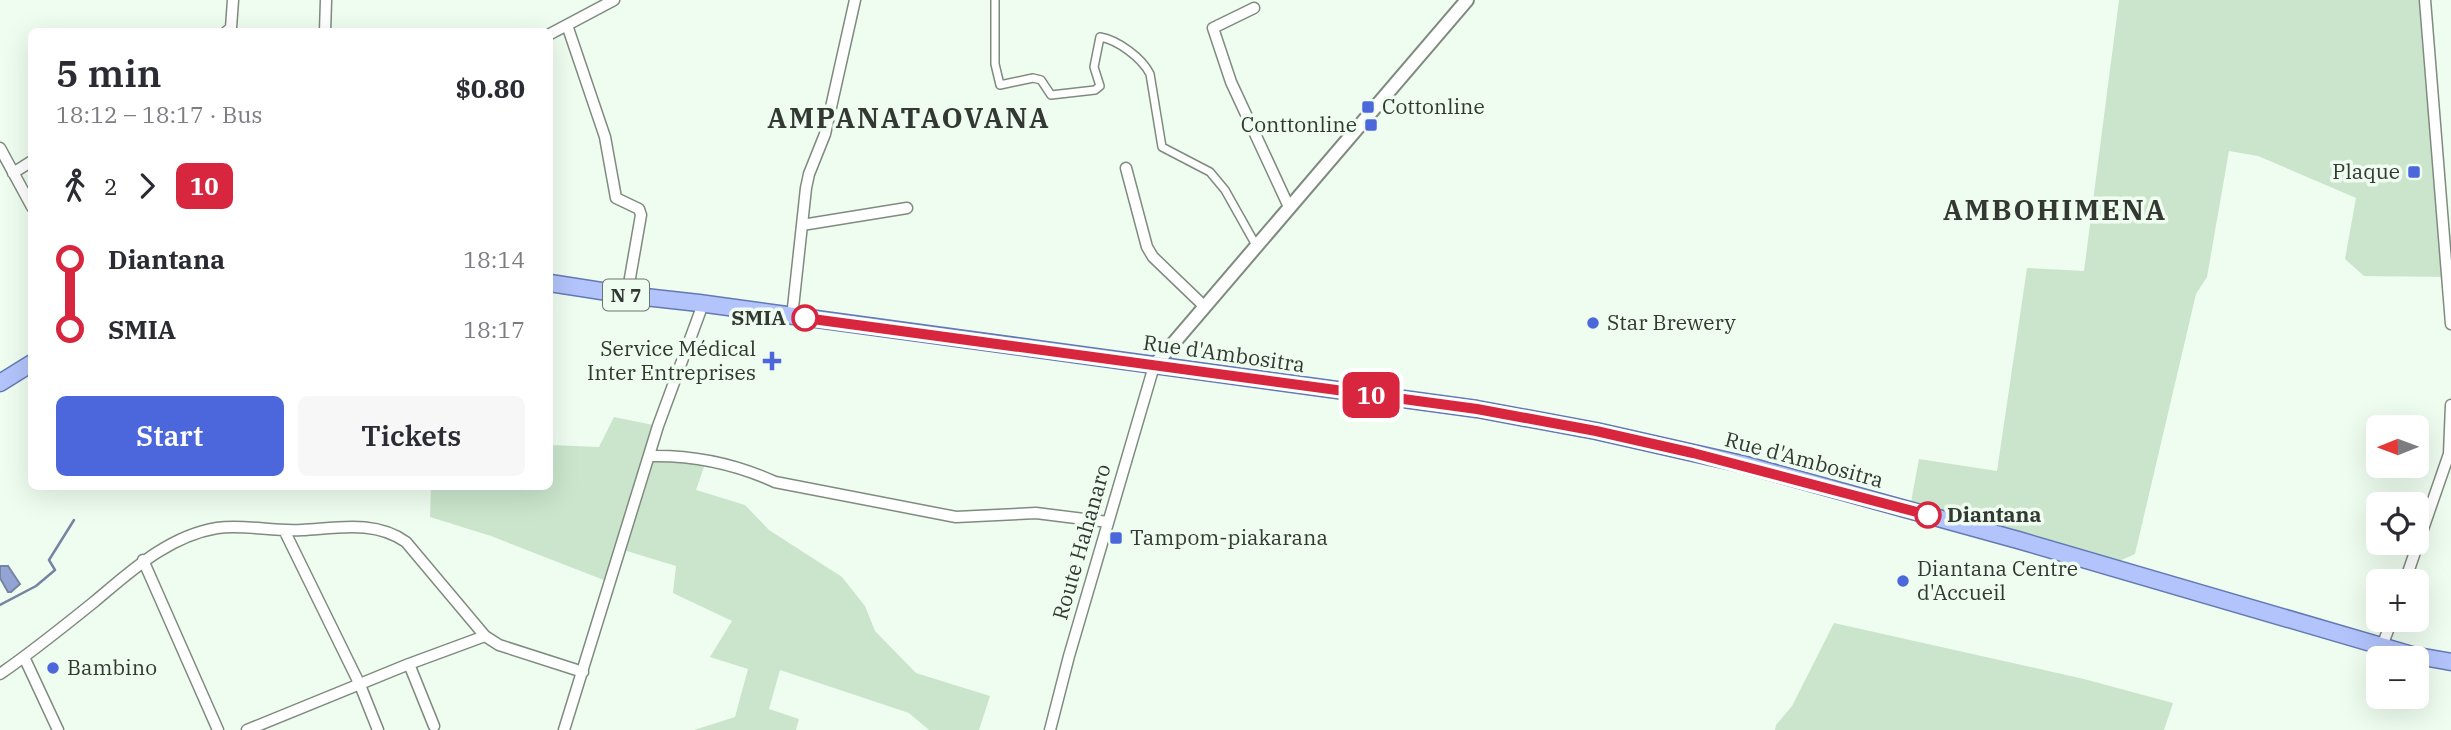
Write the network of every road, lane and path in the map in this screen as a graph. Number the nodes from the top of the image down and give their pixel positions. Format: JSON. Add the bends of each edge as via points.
{"nodes":[{"id":1,"x":233,"y":0,"type":"edge"},
{"id":2,"x":326,"y":0,"type":"edge"},
{"id":3,"x":614,"y":0,"type":"edge"},
{"id":4,"x":855,"y":0,"type":"edge"},
{"id":5,"x":995,"y":0,"type":"edge"},
{"id":6,"x":1467,"y":0,"type":"edge"},
{"id":7,"x":2425,"y":0,"type":"edge"},
{"id":8,"x":1254,"y":8,"type":"dead end"},
{"id":9,"x":567,"y":25,"type":"junction"},
{"id":10,"x":231,"y":28,"type":"edge"},
{"id":11,"x":325,"y":28,"type":"edge"},
{"id":12,"x":553,"y":32,"type":"edge"},
{"id":13,"x":0,"y":148,"type":"edge"},
{"id":14,"x":28,"y":164,"type":"edge"},
{"id":15,"x":1126,"y":169,"type":"dead end"},
{"id":16,"x":13,"y":173,"type":"junction"},
{"id":17,"x":28,"y":199,"type":"edge"},
{"id":18,"x":1289,"y":207,"type":"junction"},
{"id":19,"x":907,"y":208,"type":"dead end"},
{"id":20,"x":802,"y":225,"type":"junction"},
{"id":21,"x":1257,"y":247,"type":"junction"},
{"id":22,"x":553,"y":283,"type":"edge"},
{"id":23,"x":627,"y":295,"type":"junction"},
{"id":24,"x":703,"y":304,"type":"junction"},
{"id":25,"x":1205,"y":307,"type":"junction"},
{"id":26,"x":792,"y":317,"type":"junction"},
{"id":27,"x":2451,"y":324,"type":"edge"},
{"id":28,"x":28,"y":366,"type":"edge"},
{"id":29,"x":1154,"y":366,"type":"junction"},
{"id":30,"x":0,"y":383,"type":"edge"},
{"id":31,"x":2451,"y":405,"type":"edge"},
{"id":32,"x":2450,"y":453,"type":"edge"},
{"id":33,"x":649,"y":456,"type":"junction"},
{"id":34,"x":1108,"y":522,"type":"junction"},
{"id":35,"x":285,"y":532,"type":"junction"},
{"id":36,"x":143,"y":560,"type":"junction"},
{"id":37,"x":2409,"y":569,"type":"edge"},
{"id":38,"x":2387,"y":632,"type":"edge"},
{"id":39,"x":485,"y":636,"type":"junction"},
{"id":40,"x":2382,"y":646,"type":"joint"},
{"id":41,"x":24,"y":657,"type":"junction"},
{"id":42,"x":2429,"y":658,"type":"edge"},
{"id":43,"x":2451,"y":662,"type":"edge"},
{"id":44,"x":409,"y":664,"type":"junction"},
{"id":45,"x":583,"y":672,"type":"junction"},
{"id":46,"x":0,"y":674,"type":"edge"},
{"id":47,"x":360,"y":685,"type":"junction"},
{"id":48,"x":434,"y":726,"type":"dead end"},
{"id":49,"x":58,"y":730,"type":"edge"},
{"id":50,"x":218,"y":730,"type":"edge"},
{"id":51,"x":247,"y":730,"type":"edge"},
{"id":52,"x":378,"y":730,"type":"edge"},
{"id":53,"x":564,"y":730,"type":"edge"},
{"id":54,"x":1050,"y":730,"type":"edge"}],
"edges":[{"from":1,"to":10,"type":"street"},
{"from":2,"to":11,"type":"street"},
{"from":3,"to":9,"type":"street"},
{"from":4,"to":20,"type":"street","via":[[825,134],[809,174]]},
{"from":5,"to":21,"type":"street","via":[[995,64],[1000,85],[1033,78],[1041,80],[1051,96],[1095,90],[1100,86],[1094,67],[1100,37],[1109,38],[1145,64],[1150,74],[1162,147],[1210,172]]},
{"from":6,"to":18,"type":"street"},
{"from":7,"to":27,"type":"street"},
{"from":8,"to":18,"type":"street","via":[[1213,27],[1231,82]]},
{"from":9,"to":12,"type":"street"},
{"from":9,"to":23,"type":"street","via":[[605,137],[616,198],[639,209],[641,215]]},
{"from":13,"to":16,"type":"street"},
{"from":14,"to":16,"type":"street"},
{"from":15,"to":25,"type":"street","via":[[1147,247]]},
{"from":16,"to":17,"type":"street"},
{"from":18,"to":21,"type":"street"},
{"from":19,"to":20,"type":"street"},
{"from":20,"to":26,"type":"street"},
{"from":21,"to":25,"type":"street"},
{"from":22,"to":23,"type":"main road","name":"Rue d'Ambositra","number":"N 7"},
{"from":23,"to":24,"type":"main road","name":"Rue d'Ambositra","number":"N 7"},
{"from":24,"to":26,"type":"main road","name":"Rue d'Ambositra","number":"N 7"},
{"from":24,"to":33,"type":"street"},
{"from":25,"to":29,"type":"street"},
{"from":26,"to":29,"type":"main road","name":"Rue d'Ambositra","number":"N 7"},
{"from":28,"to":30,"type":"main road"},
{"from":29,"to":34,"type":"street","name":"Route Hahanaro"},
{"from":29,"to":40,"type":"main road","name":"Rue d'Ambositra","number":"N 7","via":[[1477,409],[1656,444],[1937,517]]},
{"from":31,"to":32,"type":"street"},
{"from":32,"to":37,"type":"street"},
{"from":33,"to":34,"type":"street","via":[[680,456],[748,470],[775,482],[956,517],[1036,513]]},
{"from":33,"to":45,"type":"street"},
{"from":34,"to":54,"type":"street","name":"Route Hahanaro"},
{"from":35,"to":36,"type":"street","via":[[244,526],[216,528]]},
{"from":35,"to":39,"type":"street","via":[[365,526],[397,535]]},
{"from":35,"to":47,"type":"street"},
{"from":36,"to":41,"type":"street"},
{"from":36,"to":50,"type":"street"},
{"from":38,"to":40,"type":"street"},
{"from":39,"to":44,"type":"street"},
{"from":39,"to":45,"type":"street","via":[[499,645]]},
{"from":41,"to":46,"type":"street"},
{"from":41,"to":49,"type":"street"},
{"from":42,"to":43,"type":"main road","name":"Rue d'Ambositra","number":"N 7"},
{"from":44,"to":47,"type":"street"},
{"from":44,"to":48,"type":"street"},
{"from":45,"to":53,"type":"street"},
{"from":47,"to":51,"type":"street"},
{"from":47,"to":52,"type":"street"}]}
